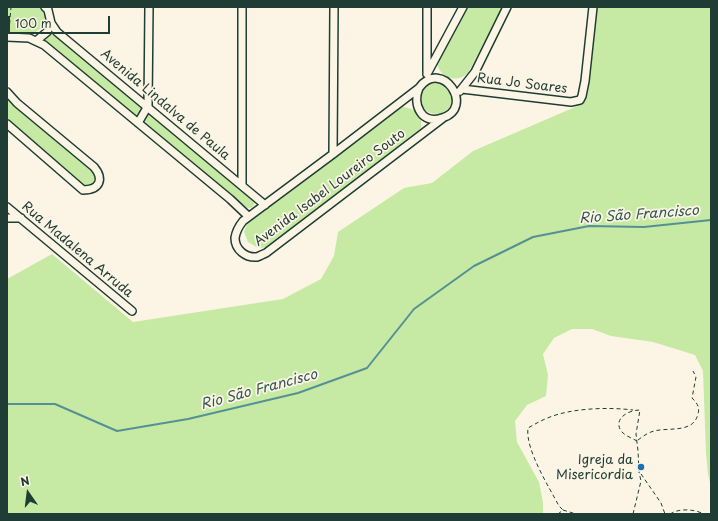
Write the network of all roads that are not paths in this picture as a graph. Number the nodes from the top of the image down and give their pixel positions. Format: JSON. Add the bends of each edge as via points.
{"nodes":[{"id":1,"x":45,"y":7,"type":"edge"},
{"id":2,"x":149,"y":7,"type":"edge"},
{"id":3,"x":242,"y":7,"type":"edge"},
{"id":4,"x":334,"y":7,"type":"edge"},
{"id":5,"x":427,"y":7,"type":"edge"},
{"id":6,"x":463,"y":7,"type":"edge"},
{"id":7,"x":507,"y":7,"type":"edge"},
{"id":8,"x":593,"y":7,"type":"edge"},
{"id":9,"x":51,"y":23,"type":"junction"},
{"id":10,"x":8,"y":37,"type":"edge"},
{"id":11,"x":36,"y":40,"type":"junction"},
{"id":12,"x":427,"y":74,"type":"junction"},
{"id":13,"x":424,"y":82,"type":"junction"},
{"id":14,"x":419,"y":88,"type":"junction"},
{"id":15,"x":462,"y":89,"type":"junction"},
{"id":16,"x":7,"y":92,"type":"edge"},
{"id":17,"x":456,"y":96,"type":"junction"},
{"id":18,"x":148,"y":106,"type":"junction"},
{"id":19,"x":443,"y":118,"type":"junction"},
{"id":20,"x":138,"y":123,"type":"junction"},
{"id":21,"x":7,"y":124,"type":"edge"},
{"id":22,"x":333,"y":154,"type":"junction"},
{"id":23,"x":242,"y":185,"type":"junction"},
{"id":24,"x":264,"y":205,"type":"junction"},
{"id":25,"x":7,"y":206,"type":"edge"},
{"id":26,"x":248,"y":216,"type":"junction"},
{"id":27,"x":7,"y":218,"type":"edge"},
{"id":28,"x":21,"y":218,"type":"junction"},
{"id":29,"x":132,"y":312,"type":"dead end"}],
"edges":[{"from":1,"to":9,"type":"street","name":"Avenida Lindalva de Paula"},
{"from":2,"to":18,"type":"street"},
{"from":3,"to":23,"type":"street"},
{"from":4,"to":22,"type":"street"},
{"from":5,"to":12,"type":"street"},
{"from":6,"to":12,"type":"street"},
{"from":7,"to":15,"type":"street","via":[[475,72]]},
{"from":8,"to":15,"type":"street","name":"Rua Jo Soares","via":[[585,81],[580,100],[571,102]]},
{"from":9,"to":11,"type":"street","via":[[47,32]]},
{"from":9,"to":18,"type":"street","name":"Avenida Lindalva de Paula","via":[[57,32]]},
{"from":10,"to":11,"type":"street"},
{"from":11,"to":20,"type":"street"},
{"from":12,"to":13,"type":"street","name":"Avenida Isabel Loureiro Souto"},
{"from":13,"to":14,"type":"street","name":"Avenida Isabel Loureiro Souto"},
{"from":13,"to":17,"type":"street","via":[[431,79],[444,80],[450,84]]},
{"from":14,"to":19,"type":"street","via":[[416,95],[418,109],[429,118]]},
{"from":14,"to":22,"type":"street","name":"Avenida Isabel Loureiro Souto"},
{"from":15,"to":17,"type":"street"},
{"from":16,"to":21,"type":"street","via":[[16,103],[94,167],[99,173],[100,180],[97,185],[90,190],[83,190]]},
{"from":17,"to":19,"type":"street","name":"Avenida Isabel Loureiro Souto","via":[[455,107]]},
{"from":18,"to":20,"type":"street"},
{"from":18,"to":23,"type":"street","name":"Avenida Lindalva de Paula"},
{"from":19,"to":26,"type":"street","name":"Avenida Isabel Loureiro Souto","via":[[258,257],[248,256],[236,245],[237,231]]},
{"from":20,"to":26,"type":"street"},
{"from":22,"to":24,"type":"street","name":"Avenida Isabel Loureiro Souto"},
{"from":23,"to":24,"type":"street","name":"Avenida Lindalva de Paula"},
{"from":24,"to":26,"type":"street","name":"Avenida Isabel Loureiro Souto"},
{"from":25,"to":28,"type":"street","name":"Rua Madalena Arruda"},
{"from":27,"to":28,"type":"street"},
{"from":28,"to":29,"type":"street","name":"Rua Madalena Arruda"}]}
